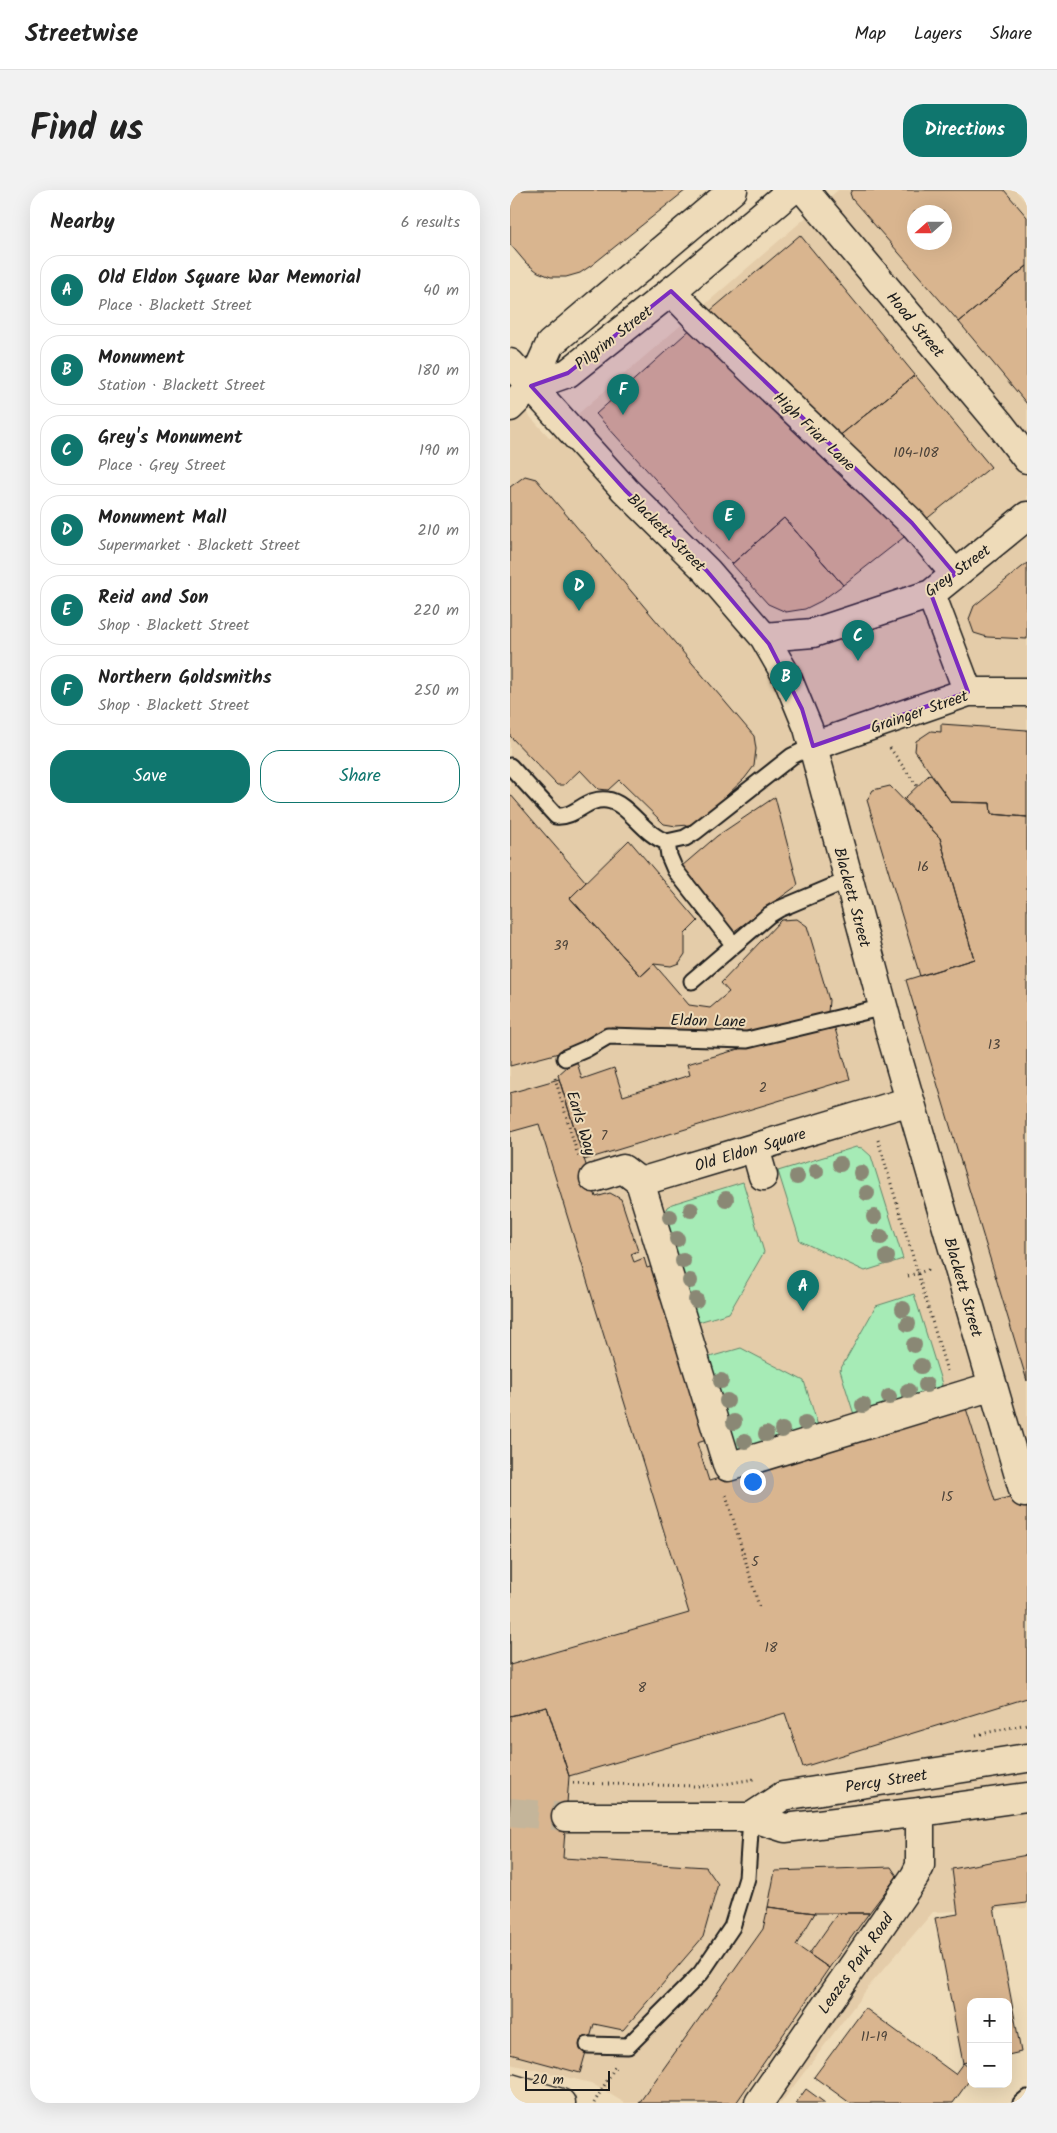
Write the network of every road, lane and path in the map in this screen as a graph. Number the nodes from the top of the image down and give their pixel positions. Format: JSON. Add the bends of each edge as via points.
{"nodes":[{"id":1,"x":733,"y":190,"type":"edge"},
{"id":2,"x":792,"y":190,"type":"edge"},
{"id":3,"x":804,"y":190,"type":"edge"},
{"id":4,"x":671,"y":291,"type":"junction"},
{"id":5,"x":510,"y":363,"type":"edge"},
{"id":6,"x":531,"y":386,"type":"junction"},
{"id":7,"x":510,"y":407,"type":"edge"},
{"id":8,"x":1020,"y":450,"type":"edge"},
{"id":9,"x":1022,"y":529,"type":"edge"},
{"id":10,"x":956,"y":574,"type":"junction"},
{"id":11,"x":930,"y":594,"type":"junction"},
{"id":12,"x":764,"y":637,"type":"junction"},
{"id":13,"x":968,"y":692,"type":"junction"},
{"id":14,"x":1027,"y":692,"type":"edge"},
{"id":15,"x":873,"y":726,"type":"junction"},
{"id":16,"x":813,"y":746,"type":"junction"},
{"id":17,"x":510,"y":766,"type":"edge"},
{"id":18,"x":917,"y":786,"type":"dead end"},
{"id":19,"x":667,"y":842,"type":"junction"},
{"id":20,"x":848,"y":880,"type":"junction"},
{"id":21,"x":733,"y":944,"type":"junction"},
{"id":22,"x":692,"y":981,"type":"dead end"},
{"id":23,"x":884,"y":1007,"type":"junction"},
{"id":24,"x":565,"y":1058,"type":"joint"},
{"id":25,"x":910,"y":1101,"type":"junction"},
{"id":26,"x":870,"y":1113,"type":"junction"},
{"id":27,"x":755,"y":1148,"type":"junction"},
{"id":28,"x":587,"y":1170,"type":"joint"},
{"id":29,"x":763,"y":1176,"type":"dead end"},
{"id":30,"x":640,"y":1182,"type":"junction"},
{"id":31,"x":993,"y":1386,"type":"junction"},
{"id":32,"x":955,"y":1397,"type":"junction"},
{"id":33,"x":724,"y":1487,"type":"dead end"},
{"id":34,"x":1024,"y":1493,"type":"dead end"},
{"id":35,"x":760,"y":1610,"type":"dead end"},
{"id":36,"x":1027,"y":1758,"type":"edge"},
{"id":37,"x":1027,"y":1797,"type":"edge"},
{"id":38,"x":920,"y":1812,"type":"junction"},
{"id":39,"x":566,"y":1817,"type":"tunnel mouth"},
{"id":40,"x":751,"y":1817,"type":"junction"},
{"id":41,"x":588,"y":2045,"type":"dead end"},
{"id":42,"x":628,"y":2046,"type":"junction"},
{"id":43,"x":510,"y":2088,"type":"edge"},
{"id":44,"x":1027,"y":2098,"type":"edge"},
{"id":45,"x":561,"y":2103,"type":"edge"},
{"id":46,"x":594,"y":2103,"type":"edge"},
{"id":47,"x":758,"y":2103,"type":"edge"},
{"id":48,"x":1021,"y":2103,"type":"edge"}],
"edges":[{"from":1,"to":6,"type":"street","name":"Pilgrim Street","via":[[550,344]]},
{"from":2,"to":4,"type":"street","name":"Pilgrim Street"},
{"from":3,"to":8,"type":"street","name":"Hood Street"},
{"from":4,"to":6,"type":"street","name":"Pilgrim Street","via":[[568,373]]},
{"from":4,"to":10,"type":"street","name":"High Friar Lane","via":[[912,523]]},
{"from":5,"to":6,"type":"street","name":"Blackett Street"},
{"from":6,"to":7,"type":"street"},
{"from":6,"to":12,"type":"street","name":"Blackett Street","via":[[624,490],[707,571]]},
{"from":9,"to":10,"type":"street","name":"Grey Street"},
{"from":10,"to":11,"type":"street","name":"Grey Street"},
{"from":11,"to":12,"type":"street","name":"Grey Street","via":[[813,633]]},
{"from":11,"to":13,"type":"street"},
{"from":12,"to":16,"type":"street","name":"Blackett Street","via":[[795,694]]},
{"from":13,"to":14,"type":"street","name":"Grainger Street"},
{"from":13,"to":15,"type":"street","name":"Grainger Street"},
{"from":15,"to":16,"type":"street","name":"Grainger Street"},
{"from":15,"to":18,"type":"path"},
{"from":16,"to":19,"type":"lane","via":[[792,756],[695,832]]},
{"from":16,"to":20,"type":"street","name":"Blackett Street"},
{"from":17,"to":19,"type":"lane","via":[[556,816],[570,815],[596,799],[609,800],[649,833]]},
{"from":19,"to":21,"type":"lane","via":[[668,856],[675,870]]},
{"from":20,"to":21,"type":"lane","via":[[779,909]]},
{"from":20,"to":23,"type":"street","name":"Blackett Street"},
{"from":21,"to":22,"type":"lane"},
{"from":23,"to":24,"type":"lane","name":"Eldon Lane","via":[[747,1040],[608,1036]]},
{"from":23,"to":25,"type":"street","name":"Blackett Street"},
{"from":24,"to":28,"type":"path","name":"Earls Way","via":[[553,1071]]},
{"from":25,"to":26,"type":"street","name":"Old Eldon Square"},
{"from":25,"to":31,"type":"street","name":"Blackett Street"},
{"from":26,"to":27,"type":"street","name":"Old Eldon Square"},
{"from":26,"to":32,"type":"path"},
{"from":27,"to":29,"type":"street"},
{"from":27,"to":30,"type":"street","name":"Old Eldon Square"},
{"from":28,"to":30,"type":"street","via":[[623,1169]]},
{"from":30,"to":32,"type":"street","via":[[728,1467],[840,1429]]},
{"from":31,"to":32,"type":"street"},
{"from":31,"to":34,"type":"street","name":"Blackett Street"},
{"from":33,"to":35,"type":"path"},
{"from":36,"to":40,"type":"street","name":"Percy Street","via":[[782,1796]]},
{"from":37,"to":38,"type":"street","name":"Percy Street"},
{"from":38,"to":40,"type":"street","name":"Percy Street","via":[[785,1828]]},
{"from":38,"to":47,"type":"street","name":"Leazes Park Road","via":[[920,1866],[915,1876]]},
{"from":39,"to":40,"type":"street","name":"Percy Street"},
{"from":40,"to":42,"type":"lane","via":[[746,1878],[732,1927],[701,1973]]},
{"from":41,"to":42,"type":"lane"},
{"from":42,"to":46,"type":"path"},
{"from":43,"to":45,"type":"street"},
{"from":44,"to":48,"type":"lane"}]}
